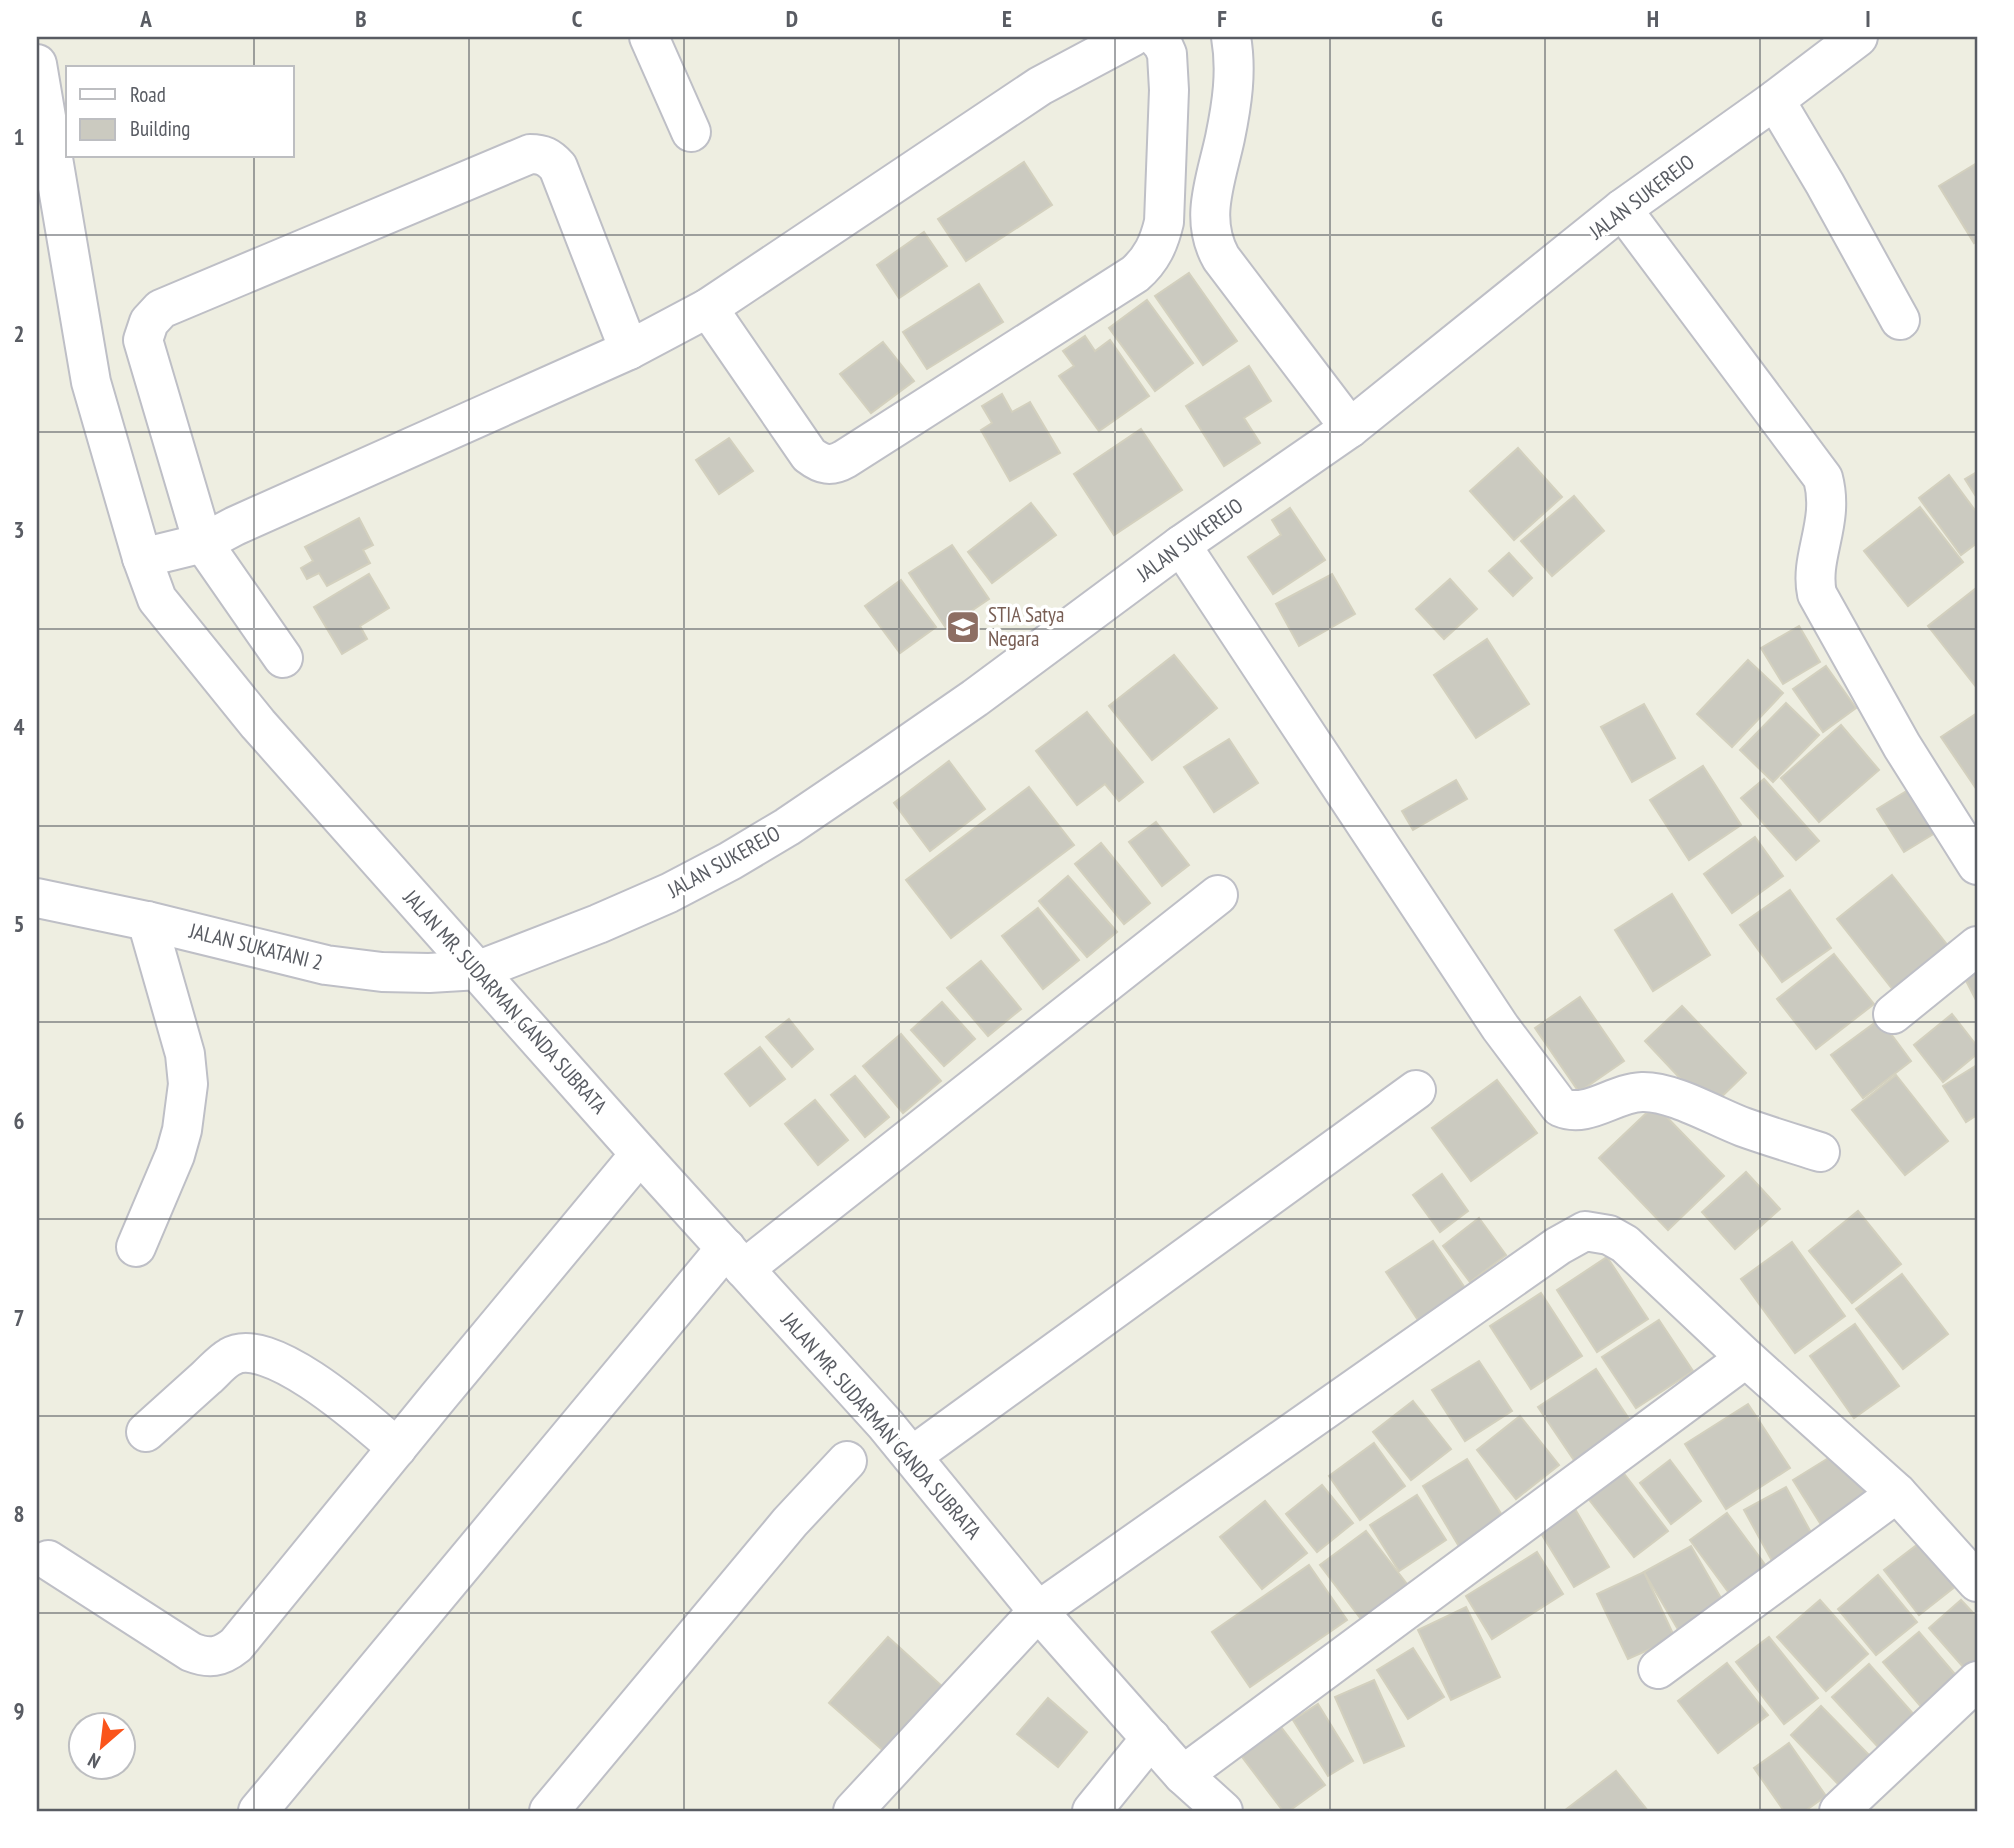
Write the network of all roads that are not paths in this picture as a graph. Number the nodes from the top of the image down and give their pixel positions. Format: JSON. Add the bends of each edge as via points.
{"nodes":[{"id":1,"x":649,"y":37,"type":"edge"},
{"id":2,"x":1132,"y":37,"type":"edge"},
{"id":3,"x":1156,"y":37,"type":"edge"},
{"id":4,"x":1231,"y":37,"type":"edge"},
{"id":5,"x":1858,"y":37,"type":"edge"},
{"id":6,"x":37,"y":64,"type":"edge"},
{"id":7,"x":1775,"y":100,"type":"junction"},
{"id":8,"x":691,"y":132,"type":"dead end"},
{"id":9,"x":1622,"y":209,"type":"junction"},
{"id":10,"x":708,"y":308,"type":"junction"},
{"id":11,"x":1900,"y":320,"type":"dead end"},
{"id":12,"x":629,"y":350,"type":"junction"},
{"id":13,"x":1350,"y":428,"type":"junction"},
{"id":14,"x":203,"y":542,"type":"junction"},
{"id":15,"x":1181,"y":545,"type":"junction"},
{"id":16,"x":142,"y":558,"type":"junction"},
{"id":17,"x":283,"y":658,"type":"dead end"},
{"id":18,"x":1977,"y":865,"type":"edge"},
{"id":19,"x":1218,"y":895,"type":"dead end"},
{"id":20,"x":37,"y":898,"type":"edge"},
{"id":21,"x":147,"y":921,"type":"junction"},
{"id":22,"x":1977,"y":946,"type":"edge"},
{"id":23,"x":478,"y":970,"type":"junction"},
{"id":24,"x":1894,"y":1014,"type":"dead end"},
{"id":25,"x":1416,"y":1090,"type":"dead end"},
{"id":26,"x":1820,"y":1152,"type":"dead end"},
{"id":27,"x":640,"y":1154,"type":"junction"},
{"id":28,"x":136,"y":1247,"type":"dead end"},
{"id":29,"x":735,"y":1259,"type":"junction"},
{"id":30,"x":1746,"y":1358,"type":"junction"},
{"id":31,"x":146,"y":1432,"type":"dead end"},
{"id":32,"x":397,"y":1448,"type":"junction"},
{"id":33,"x":912,"y":1457,"type":"junction"},
{"id":34,"x":847,"y":1461,"type":"dead end"},
{"id":35,"x":1896,"y":1493,"type":"junction"},
{"id":36,"x":48,"y":1560,"type":"dead end"},
{"id":37,"x":1977,"y":1582,"type":"edge"},
{"id":38,"x":1038,"y":1611,"type":"junction"},
{"id":39,"x":1658,"y":1669,"type":"dead end"},
{"id":40,"x":1977,"y":1681,"type":"edge"},
{"id":41,"x":1151,"y":1738,"type":"junction"},
{"id":42,"x":1183,"y":1775,"type":"junction"},
{"id":43,"x":258,"y":1811,"type":"edge"},
{"id":44,"x":549,"y":1811,"type":"edge"},
{"id":45,"x":853,"y":1811,"type":"edge"},
{"id":46,"x":1092,"y":1811,"type":"edge"},
{"id":47,"x":1223,"y":1811,"type":"edge"},
{"id":48,"x":1839,"y":1811,"type":"edge"}],
"edges":[{"from":1,"to":8,"type":"street"},
{"from":2,"to":10,"type":"street","via":[[1040,86]]},
{"from":3,"to":10,"type":"street","via":[[1167,54],[1164,222],[1146,265],[845,459],[825,465],[809,455]]},
{"from":4,"to":13,"type":"street","via":[[1234,82],[1209,204],[1213,245]]},
{"from":5,"to":7,"type":"street","name":"JALAN SUKEREJO"},
{"from":6,"to":16,"type":"street","name":"JALAN MR. SUDARMAN GANDA SUBRATA","via":[[91,382]]},
{"from":7,"to":9,"type":"street","name":"JALAN SUKEREJO"},
{"from":7,"to":11,"type":"street"},
{"from":9,"to":13,"type":"street","name":"JALAN SUKEREJO"},
{"from":9,"to":18,"type":"street","via":[[1823,478],[1828,512],[1816,575],[1817,594],[1902,746]]},
{"from":10,"to":12,"type":"street"},
{"from":12,"to":14,"type":"street"},
{"from":12,"to":14,"type":"street","via":[[558,167],[538,154],[161,309],[149,322],[143,341]]},
{"from":13,"to":15,"type":"street","name":"JALAN SUKEREJO"},
{"from":14,"to":16,"type":"street"},
{"from":14,"to":17,"type":"street"},
{"from":15,"to":23,"type":"street","name":"JALAN SUKEREJO","via":[[942,721],[788,827],[669,893]]},
{"from":15,"to":26,"type":"street","via":[[1500,1027],[1560,1107],[1575,1112],[1631,1093],[1652,1093]]},
{"from":16,"to":23,"type":"street","name":"JALAN MR. SUDARMAN GANDA SUBRATA","via":[[157,598],[258,724]]},
{"from":19,"to":29,"type":"street"},
{"from":20,"to":21,"type":"street","name":"JALAN SUKATANI 2"},
{"from":21,"to":23,"type":"street","name":"JALAN SUKATANI 2","via":[[326,965],[394,972]]},
{"from":21,"to":28,"type":"street","via":[[185,1054],[188,1084],[175,1155]]},
{"from":22,"to":24,"type":"street"},
{"from":23,"to":27,"type":"street","name":"JALAN MR. SUDARMAN GANDA SUBRATA"},
{"from":25,"to":33,"type":"street"},
{"from":27,"to":29,"type":"street","name":"JALAN MR. SUDARMAN GANDA SUBRATA"},
{"from":27,"to":32,"type":"street"},
{"from":29,"to":33,"type":"street","name":"JALAN MR. SUDARMAN GANDA SUBRATA"},
{"from":29,"to":43,"type":"street"},
{"from":30,"to":35,"type":"street"},
{"from":30,"to":38,"type":"street","via":[[1625,1244],[1609,1235],[1585,1231]]},
{"from":30,"to":42,"type":"street"},
{"from":31,"to":32,"type":"street","via":[[231,1355],[252,1353],[283,1362],[308,1378]]},
{"from":32,"to":36,"type":"street","via":[[236,1646],[215,1657],[191,1652]]},
{"from":33,"to":38,"type":"street","name":"JALAN MR. SUDARMAN GANDA SUBRATA"},
{"from":34,"to":44,"type":"street","via":[[790,1522]]},
{"from":35,"to":37,"type":"street"},
{"from":35,"to":39,"type":"street"},
{"from":38,"to":41,"type":"street","name":"JALAN MR. SUDARMAN GANDA SUBRATA"},
{"from":38,"to":45,"type":"street"},
{"from":40,"to":48,"type":"street"},
{"from":41,"to":42,"type":"street","name":"JALAN MR. SUDARMAN GANDA SUBRATA"},
{"from":41,"to":46,"type":"street"},
{"from":42,"to":47,"type":"street","name":"JALAN MR. SUDARMAN GANDA SUBRATA"}]}
